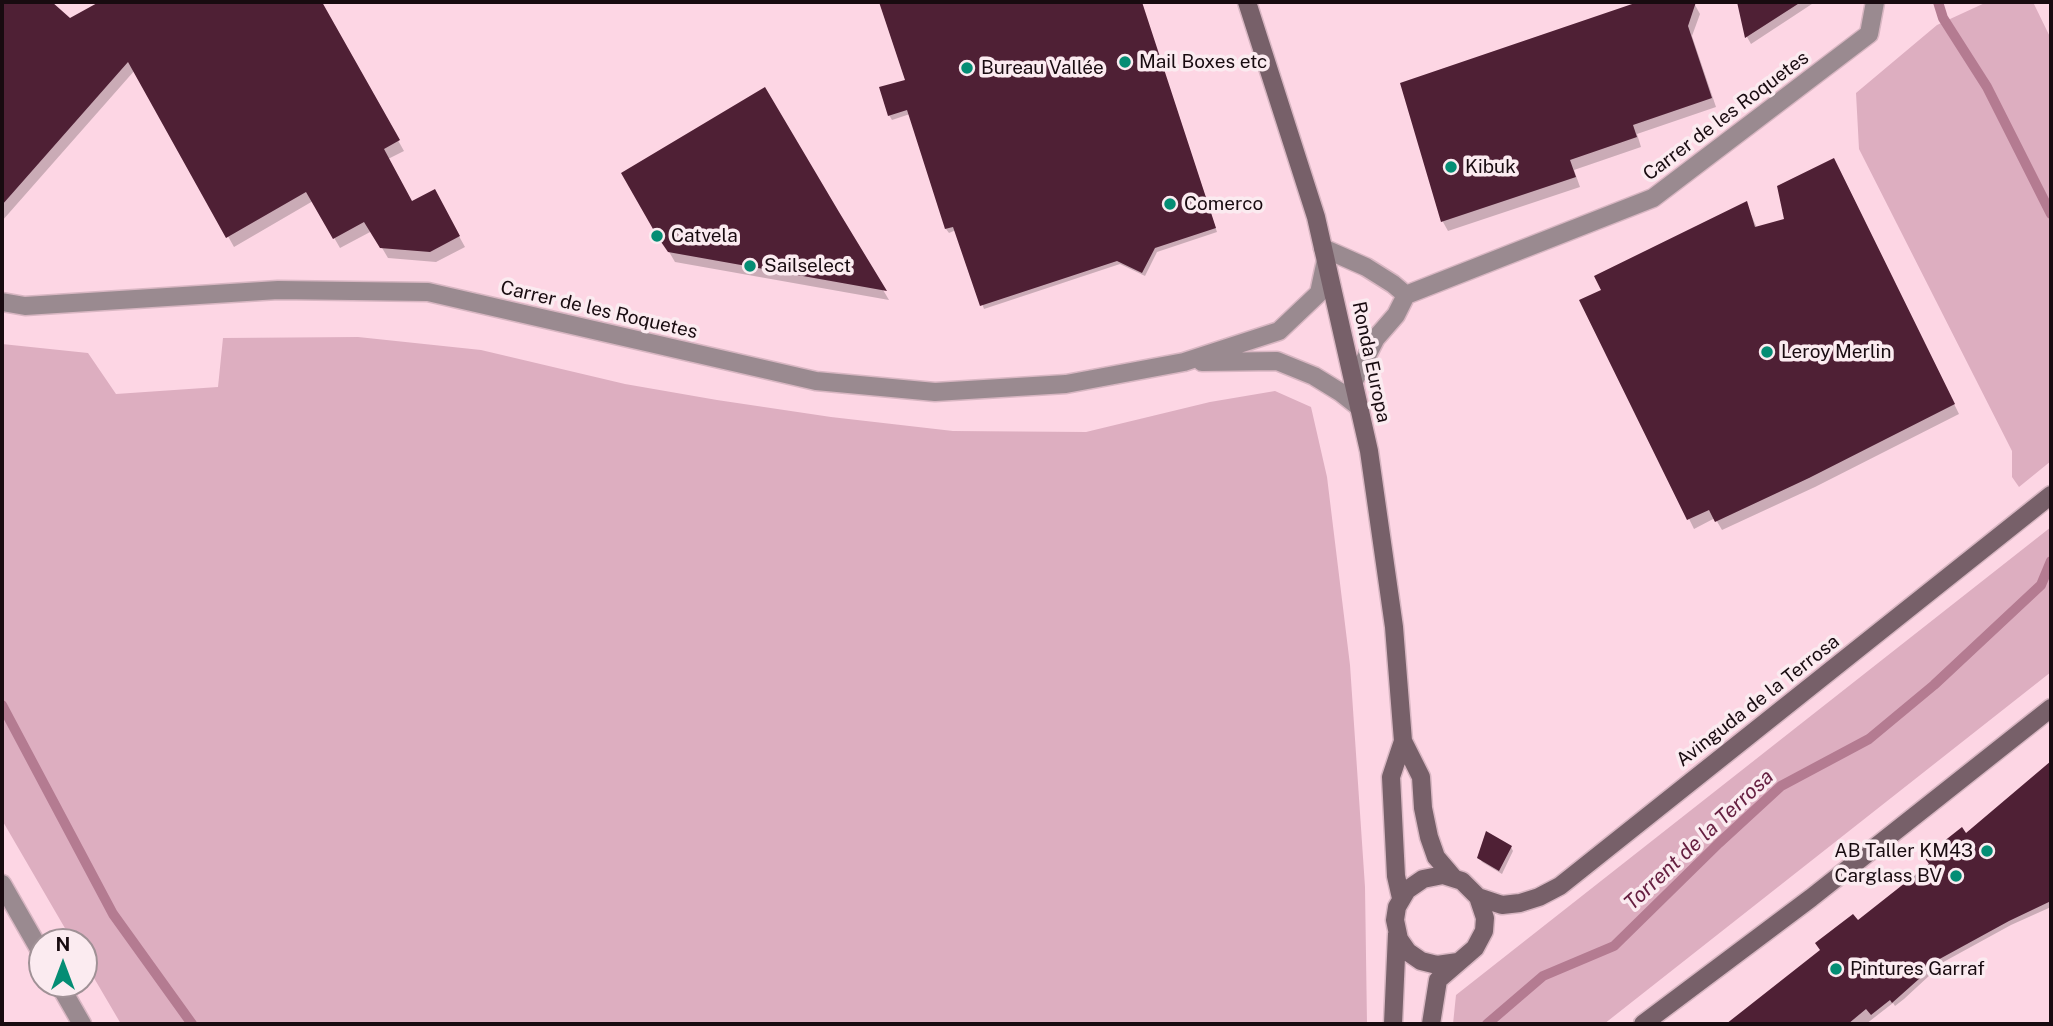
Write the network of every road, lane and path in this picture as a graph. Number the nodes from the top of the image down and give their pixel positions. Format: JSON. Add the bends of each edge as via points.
{"nodes":[{"id":1,"x":1247,"y":2,"type":"edge"},
{"id":2,"x":1875,"y":2,"type":"edge"},
{"id":3,"x":1324,"y":254,"type":"junction"},
{"id":4,"x":1406,"y":295,"type":"junction"},
{"id":5,"x":2,"y":302,"type":"edge"},
{"id":6,"x":1184,"y":362,"type":"junction"},
{"id":7,"x":1353,"y":383,"type":"junction"},
{"id":8,"x":1359,"y":407,"type":"junction"},
{"id":9,"x":2051,"y":495,"type":"edge"},
{"id":10,"x":2051,"y":708,"type":"edge"},
{"id":11,"x":1403,"y":741,"type":"junction"},
{"id":12,"x":1453,"y":877,"type":"junction"},
{"id":13,"x":2,"y":884,"type":"edge"},
{"id":14,"x":1478,"y":897,"type":"junction"},
{"id":15,"x":1401,"y":898,"type":"junction"},
{"id":16,"x":28,"y":930,"type":"edge"},
{"id":17,"x":1397,"y":934,"type":"junction"},
{"id":18,"x":1458,"y":962,"type":"junction"},
{"id":19,"x":67,"y":998,"type":"edge"},
{"id":20,"x":82,"y":1024,"type":"edge"},
{"id":21,"x":1393,"y":1024,"type":"edge"},
{"id":22,"x":1431,"y":1024,"type":"edge"},
{"id":23,"x":1643,"y":1024,"type":"edge"}],
"edges":[{"from":1,"to":3,"type":"street","name":"Ronda Europa"},
{"from":2,"to":4,"type":"street","name":"Carrer de les Roquetes","via":[[1869,34],[1653,198]]},
{"from":3,"to":4,"type":"street","via":[[1366,267]]},
{"from":3,"to":6,"type":"street","via":[[1319,293],[1279,331]]},
{"from":3,"to":7,"type":"street","name":"Ronda Europa"},
{"from":4,"to":7,"type":"street","via":[[1376,338]]},
{"from":5,"to":6,"type":"street","name":"Carrer de les Roquetes","via":[[39,305],[278,290],[428,292],[816,381],[935,392],[1066,384]]},
{"from":6,"to":8,"type":"street","via":[[1277,361],[1314,376]]},
{"from":7,"to":8,"type":"street","name":"Ronda Europa"},
{"from":8,"to":11,"type":"street","name":"Ronda Europa","via":[[1384,545]]},
{"from":9,"to":14,"type":"street","name":"Avinguda de la Terrosa","via":[[1560,886],[1520,903],[1502,905]]},
{"from":10,"to":23,"type":"street"},
{"from":11,"to":12,"type":"street","name":"Ronda Europa","via":[[1422,777],[1423,808],[1436,857]]},
{"from":11,"to":15,"type":"street","name":"Ronda Europa","via":[[1391,777]]},
{"from":12,"to":14,"type":"street","name":"Ronda Europa","via":[[1470,886]]},
{"from":12,"to":15,"type":"street","via":[[1423,878]]},
{"from":13,"to":16,"type":"street"},
{"from":14,"to":18,"type":"street","via":[[1485,913],[1484,931],[1475,948]]},
{"from":15,"to":17,"type":"street","name":"Ronda Europa","via":[[1395,916]]},
{"from":17,"to":18,"type":"street","via":[[1408,952],[1422,961],[1437,965]]},
{"from":17,"to":21,"type":"street","name":"Ronda Europa"},
{"from":18,"to":22,"type":"street","via":[[1438,980]]},
{"from":19,"to":20,"type":"street"}]}
